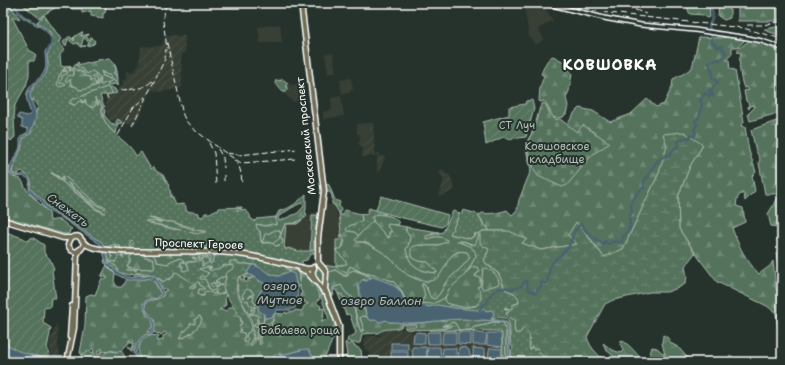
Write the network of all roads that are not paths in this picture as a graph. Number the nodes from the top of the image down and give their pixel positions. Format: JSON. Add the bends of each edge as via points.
{"nodes":[{"id":1,"x":301,"y":3,"type":"edge"},
{"id":2,"x":544,"y":3,"type":"edge"},
{"id":3,"x":782,"y":48,"type":"edge"},
{"id":4,"x":320,"y":214,"type":"junction"},
{"id":5,"x":3,"y":221,"type":"edge"},
{"id":6,"x":71,"y":238,"type":"junction"},
{"id":7,"x":84,"y":243,"type":"junction"},
{"id":8,"x":68,"y":244,"type":"junction"},
{"id":9,"x":81,"y":249,"type":"junction"},
{"id":10,"x":100,"y":249,"type":"junction"},
{"id":11,"x":72,"y":250,"type":"junction"},
{"id":12,"x":107,"y":250,"type":"junction"},
{"id":13,"x":321,"y":266,"type":"junction"},
{"id":14,"x":314,"y":267,"type":"junction"},
{"id":15,"x":314,"y":280,"type":"junction"},
{"id":16,"x":326,"y":281,"type":"junction"},
{"id":17,"x":319,"y":283,"type":"junction"},
{"id":18,"x":70,"y":348,"type":"junction"},
{"id":19,"x":338,"y":352,"type":"junction"},
{"id":20,"x":66,"y":362,"type":"edge"},
{"id":21,"x":338,"y":362,"type":"edge"}],
"edges":[{"from":1,"to":4,"type":"main road","name":"Московский проспект","via":[[324,190]]},
{"from":2,"to":3,"type":"main road","via":[[605,18],[716,33],[757,40]]},
{"from":4,"to":13,"type":"main road","name":"Московский проспект","via":[[317,249],[318,262]]},
{"from":4,"to":14,"type":"main road","name":"Московский проспект"},
{"from":5,"to":6,"type":"main road","name":"Проспект Героев","via":[[62,238]]},
{"from":5,"to":8,"type":"main road","name":"Проспект Героев"},
{"from":6,"to":7,"type":"main road","name":"Проспект Героев","via":[[78,237]]},
{"from":6,"to":8,"type":"main road"},
{"from":7,"to":9,"type":"main road"},
{"from":7,"to":10,"type":"main road","name":"Проспект Героев"},
{"from":8,"to":11,"type":"main road"},
{"from":9,"to":10,"type":"main road"},
{"from":9,"to":11,"type":"main road","via":[[76,252]]},
{"from":9,"to":18,"type":"main road","via":[[77,255],[74,328]]},
{"from":10,"to":12,"type":"main road","name":"Проспект Героев"},
{"from":11,"to":18,"type":"main road","via":[[75,255]]},
{"from":12,"to":14,"type":"main road","name":"Проспект Героев","via":[[231,253],[308,269]]},
{"from":12,"to":15,"type":"main road","name":"Проспект Героев","via":[[121,253],[209,253],[250,257],[306,271]]},
{"from":13,"to":14,"type":"main road"},
{"from":13,"to":16,"type":"main road","via":[[326,273]]},
{"from":14,"to":15,"type":"main road"},
{"from":15,"to":17,"type":"main road"},
{"from":16,"to":17,"type":"main road"},
{"from":16,"to":19,"type":"main road","via":[[325,289],[339,326]]},
{"from":17,"to":19,"type":"main road","via":[[337,326]]},
{"from":18,"to":20,"type":"main road"},
{"from":19,"to":21,"type":"main road"}]}
